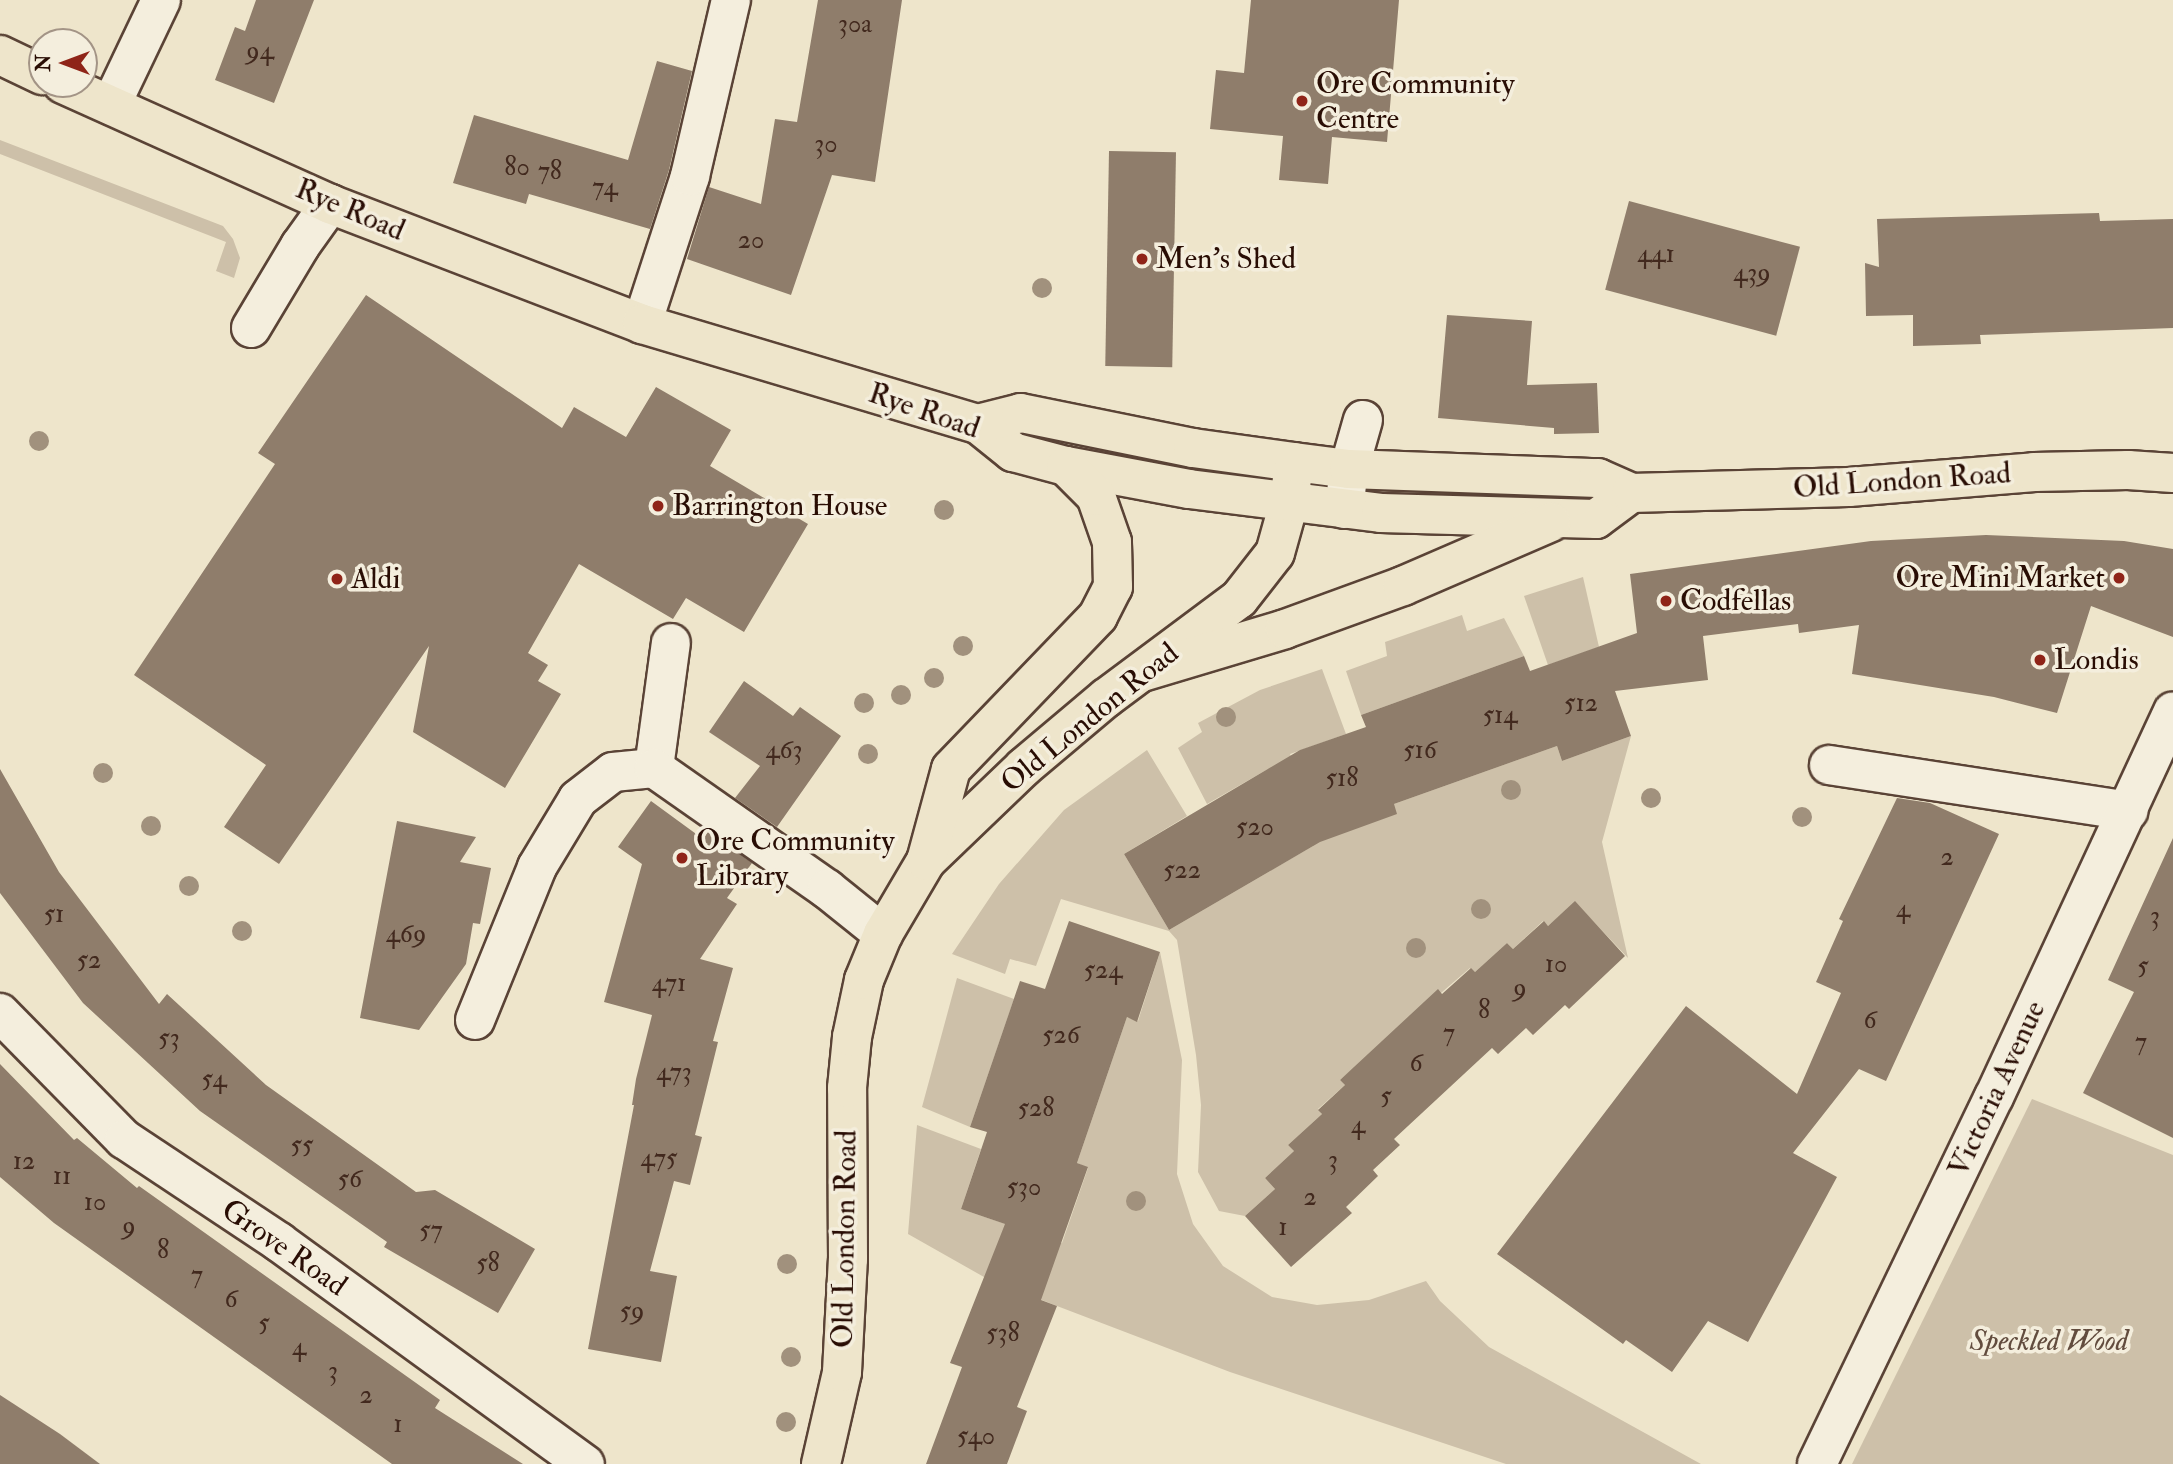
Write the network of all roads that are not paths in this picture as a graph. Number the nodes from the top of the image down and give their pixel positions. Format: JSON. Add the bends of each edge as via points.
{"nodes":[{"id":1,"x":161,"y":0,"type":"edge"},
{"id":2,"x":731,"y":0,"type":"edge"},
{"id":3,"x":0,"y":55,"type":"edge"},
{"id":4,"x":28,"y":68,"type":"edge"},
{"id":5,"x":94,"y":98,"type":"edge"},
{"id":6,"x":110,"y":105,"type":"junction"},
{"id":7,"x":330,"y":204,"type":"junction"},
{"id":8,"x":642,"y":324,"type":"junction"},
{"id":9,"x":251,"y":328,"type":"dead end"},
{"id":10,"x":1363,"y":420,"type":"dead end"},
{"id":11,"x":978,"y":424,"type":"junction"},
{"id":12,"x":1294,"y":463,"type":"junction"},
{"id":13,"x":1066,"y":466,"type":"junction"},
{"id":14,"x":1349,"y":469,"type":"junction"},
{"id":15,"x":2173,"y":473,"type":"edge"},
{"id":16,"x":1631,"y":493,"type":"junction"},
{"id":17,"x":1289,"y":503,"type":"junction"},
{"id":18,"x":1344,"y":509,"type":"junction"},
{"id":19,"x":1559,"y":518,"type":"junction"},
{"id":20,"x":671,"y":643,"type":"dead end"},
{"id":21,"x":1142,"y":672,"type":"junction"},
{"id":22,"x":2173,"y":711,"type":"edge"},
{"id":23,"x":1829,"y":765,"type":"dead end"},
{"id":24,"x":654,"y":768,"type":"junction"},
{"id":25,"x":2128,"y":811,"type":"junction"},
{"id":26,"x":926,"y":861,"type":"junction"},
{"id":27,"x":883,"y":933,"type":"junction"},
{"id":28,"x":0,"y":1013,"type":"edge"},
{"id":29,"x":475,"y":1020,"type":"dead end"},
{"id":30,"x":585,"y":1464,"type":"edge"},
{"id":31,"x":821,"y":1464,"type":"edge"},
{"id":32,"x":1817,"y":1464,"type":"edge"}],
"edges":[{"from":1,"to":6,"type":"street"},
{"from":2,"to":8,"type":"street","via":[[690,176]]},
{"from":3,"to":4,"type":"main road"},
{"from":5,"to":6,"type":"main road","name":"Rye Road"},
{"from":6,"to":7,"type":"main road","name":"Rye Road"},
{"from":7,"to":8,"type":"main road","name":"Rye Road"},
{"from":7,"to":9,"type":"street"},
{"from":8,"to":11,"type":"main road","name":"Rye Road"},
{"from":10,"to":14,"type":"street"},
{"from":11,"to":12,"type":"main road","name":"Old London Road","via":[[1021,413]]},
{"from":11,"to":13,"type":"main road","name":"Rye Road","via":[[1013,452]]},
{"from":12,"to":14,"type":"main road","name":"Old London Road"},
{"from":12,"to":17,"type":"main road","name":"Old London Road"},
{"from":13,"to":17,"type":"main road","name":"Rye Road"},
{"from":13,"to":26,"type":"main road","via":[[1096,496],[1112,541],[1113,587],[1098,616],[951,769]]},
{"from":14,"to":16,"type":"main road","name":"Old London Road","via":[[1598,478]]},
{"from":14,"to":18,"type":"street"},
{"from":15,"to":16,"type":"main road","name":"Old London Road","via":[[2034,472],[1849,487]]},
{"from":16,"to":19,"type":"main road","via":[[1595,519]]},
{"from":17,"to":18,"type":"main road"},
{"from":17,"to":21,"type":"main road","name":"Old London Road","via":[[1275,553],[1239,599]]},
{"from":18,"to":19,"type":"main road"},
{"from":19,"to":21,"type":"main road","via":[[1404,586],[1285,629]]},
{"from":20,"to":24,"type":"street"},
{"from":21,"to":26,"type":"main road","name":"Old London Road","via":[[1061,734]]},
{"from":22,"to":25,"type":"street","name":"Victoria Avenue"},
{"from":23,"to":25,"type":"street"},
{"from":24,"to":27,"type":"street","via":[[827,888]]},
{"from":24,"to":29,"type":"street","via":[[613,772],[578,799],[537,867]]},
{"from":25,"to":32,"type":"street","name":"Victoria Avenue"},
{"from":26,"to":27,"type":"main road","name":"Old London Road"},
{"from":27,"to":31,"type":"main road","name":"Old London Road","via":[[864,980],[852,1037],[842,1372]]},
{"from":28,"to":30,"type":"street","name":"Grove Road","via":[[124,1139],[279,1242]]}]}
